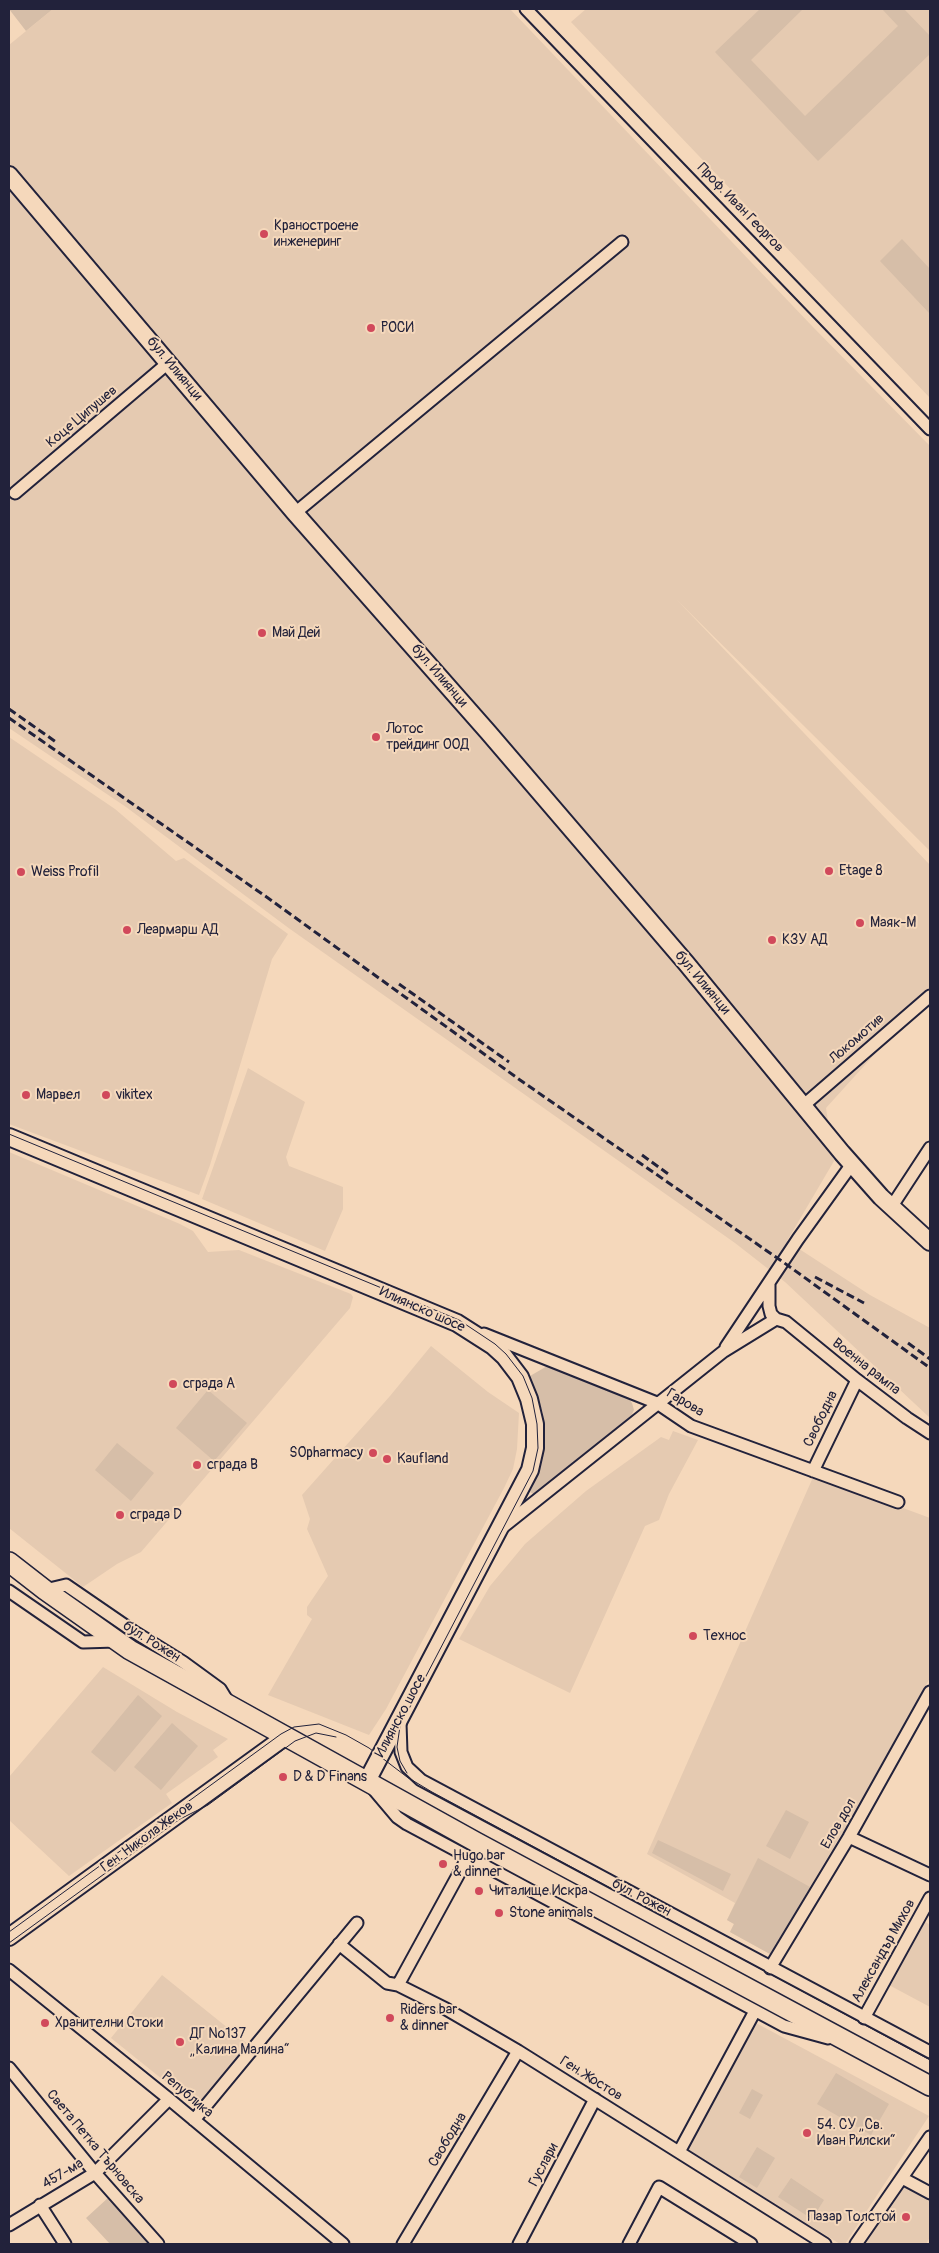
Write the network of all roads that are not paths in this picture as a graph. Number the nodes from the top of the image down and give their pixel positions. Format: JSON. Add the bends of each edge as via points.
{"nodes":[{"id":1,"x":526,"y":9,"type":"edge"},
{"id":2,"x":9,"y":175,"type":"edge"},
{"id":3,"x":622,"y":242,"type":"dead end"},
{"id":4,"x":168,"y":363,"type":"junction"},
{"id":5,"x":930,"y":429,"type":"edge"},
{"id":6,"x":15,"y":493,"type":"dead end"},
{"id":7,"x":295,"y":513,"type":"junction"},
{"id":8,"x":930,"y":996,"type":"edge"},
{"id":9,"x":804,"y":1105,"type":"junction"},
{"id":10,"x":9,"y":1137,"type":"edge"},
{"id":11,"x":930,"y":1148,"type":"edge"},
{"id":12,"x":852,"y":1164,"type":"junction"},
{"id":13,"x":892,"y":1206,"type":"junction"},
{"id":14,"x":930,"y":1242,"type":"edge"},
{"id":15,"x":769,"y":1282,"type":"junction"},
{"id":16,"x":781,"y":1321,"type":"junction"},
{"id":17,"x":458,"y":1323,"type":"junction"},
{"id":18,"x":724,"y":1351,"type":"junction"},
{"id":19,"x":857,"y":1380,"type":"junction"},
{"id":20,"x":658,"y":1403,"type":"junction"},
{"id":21,"x":930,"y":1433,"type":"edge"},
{"id":22,"x":813,"y":1471,"type":"junction"},
{"id":23,"x":898,"y":1502,"type":"dead end"},
{"id":24,"x":499,"y":1530,"type":"junction"},
{"id":25,"x":9,"y":1562,"type":"edge"},
{"id":26,"x":45,"y":1590,"type":"junction"},
{"id":27,"x":9,"y":1591,"type":"edge"},
{"id":28,"x":117,"y":1641,"type":"junction"},
{"id":29,"x":929,"y":1697,"type":"edge"},
{"id":30,"x":230,"y":1706,"type":"junction"},
{"id":31,"x":404,"y":1710,"type":"junction"},
{"id":32,"x":286,"y":1736,"type":"junction"},
{"id":33,"x":367,"y":1781,"type":"junction"},
{"id":34,"x":849,"y":1837,"type":"junction"},
{"id":35,"x":468,"y":1857,"type":"junction"},
{"id":36,"x":930,"y":1875,"type":"edge"},
{"id":37,"x":930,"y":1898,"type":"edge"},
{"id":38,"x":357,"y":1923,"type":"dead end"},
{"id":39,"x":9,"y":1938,"type":"edge"},
{"id":40,"x":339,"y":1944,"type":"junction"},
{"id":41,"x":770,"y":1968,"type":"junction"},
{"id":42,"x":9,"y":1970,"type":"edge"},
{"id":43,"x":398,"y":1985,"type":"junction"},
{"id":44,"x":755,"y":2010,"type":"junction"},
{"id":45,"x":864,"y":2018,"type":"junction"},
{"id":46,"x":858,"y":2047,"type":"junction"},
{"id":47,"x":518,"y":2051,"type":"junction"},
{"id":48,"x":930,"y":2052,"type":"edge"},
{"id":49,"x":9,"y":2068,"type":"edge"},
{"id":50,"x":930,"y":2086,"type":"edge"},
{"id":51,"x":169,"y":2099,"type":"junction"},
{"id":52,"x":595,"y":2099,"type":"junction"},
{"id":53,"x":194,"y":2120,"type":"junction"},
{"id":54,"x":930,"y":2137,"type":"edge"},
{"id":55,"x":679,"y":2152,"type":"junction"},
{"id":56,"x":95,"y":2173,"type":"junction"},
{"id":57,"x":902,"y":2178,"type":"junction"},
{"id":58,"x":930,"y":2193,"type":"edge"},
{"id":59,"x":40,"y":2205,"type":"junction"},
{"id":60,"x":9,"y":2225,"type":"edge"},
{"id":61,"x":746,"y":2243,"type":"edge"},
{"id":62,"x":65,"y":2244,"type":"edge"},
{"id":63,"x":158,"y":2244,"type":"edge"},
{"id":64,"x":343,"y":2244,"type":"edge"},
{"id":65,"x":403,"y":2244,"type":"edge"},
{"id":66,"x":520,"y":2244,"type":"edge"},
{"id":67,"x":629,"y":2244,"type":"edge"},
{"id":68,"x":825,"y":2244,"type":"edge"},
{"id":69,"x":856,"y":2244,"type":"edge"}],
"edges":[{"from":1,"to":5,"type":"street","name":"Проф. Иван Георгов"},
{"from":2,"to":4,"type":"street","name":"бул. Илиянци"},
{"from":3,"to":7,"type":"street"},
{"from":4,"to":6,"type":"street","name":"Коце Ципушев"},
{"from":4,"to":7,"type":"street","name":"бул. Илиянци"},
{"from":7,"to":9,"type":"street","name":"бул. Илиянци","via":[[488,732]]},
{"from":8,"to":9,"type":"street","name":"Локомотив"},
{"from":9,"to":12,"type":"street","name":"бул. Илиянци"},
{"from":10,"to":17,"type":"street","name":"Илиянско шосе"},
{"from":11,"to":13,"type":"street"},
{"from":12,"to":13,"type":"street","name":"бул. Илиянци"},
{"from":12,"to":15,"type":"street"},
{"from":13,"to":14,"type":"street","name":"бул. Илиянци"},
{"from":15,"to":16,"type":"street","via":[[771,1314]]},
{"from":15,"to":18,"type":"street"},
{"from":16,"to":18,"type":"street"},
{"from":16,"to":19,"type":"street","name":"Военна рампа"},
{"from":17,"to":20,"type":"street","name":"Гарова"},
{"from":17,"to":24,"type":"street","name":"Илиянско шосе","via":[[504,1356],[525,1387],[533,1412],[536,1436],[533,1460]]},
{"from":18,"to":20,"type":"street"},
{"from":19,"to":21,"type":"street","name":"Военна рампа"},
{"from":19,"to":22,"type":"street","name":"Свободна"},
{"from":20,"to":22,"type":"street","name":"Гарова","via":[[691,1426]]},
{"from":20,"to":24,"type":"street"},
{"from":22,"to":23,"type":"street","name":"Гарова"},
{"from":24,"to":31,"type":"street","name":"Илиянско шосе"},
{"from":25,"to":26,"type":"main road","name":"бул. Рожен"},
{"from":26,"to":28,"type":"main road","name":"бул. Рожен"},
{"from":26,"to":30,"type":"street","name":"бул. Рожен","via":[[66,1585],[220,1689]]},
{"from":27,"to":28,"type":"street","name":"бул. Рожен","via":[[83,1642]]},
{"from":28,"to":30,"type":"main road","name":"бул. Рожен"},
{"from":29,"to":34,"type":"street","name":"Елов дол"},
{"from":30,"to":32,"type":"main road","name":"бул. Рожен"},
{"from":31,"to":33,"type":"street","name":"Илиянско шосе"},
{"from":31,"to":41,"type":"street","name":"бул. Рожен","via":[[400,1726],[401,1752],[407,1767],[421,1780]]},
{"from":32,"to":33,"type":"main road","name":"бул. Рожен"},
{"from":32,"to":39,"type":"street","name":"Ген. Никола Жеков"},
{"from":33,"to":35,"type":"street","name":"бул. Рожен","via":[[397,1817]]},
{"from":33,"to":46,"type":"main road","name":"бул. Рожен"},
{"from":34,"to":36,"type":"street"},
{"from":34,"to":41,"type":"street","name":"Елов дол"},
{"from":35,"to":43,"type":"street"},
{"from":35,"to":44,"type":"street","name":"бул. Рожен"},
{"from":37,"to":45,"type":"street","name":"Александър Михов"},
{"from":38,"to":40,"type":"street"},
{"from":40,"to":43,"type":"street","name":"Ген. Жостов","via":[[388,1983]]},
{"from":40,"to":53,"type":"street"},
{"from":41,"to":45,"type":"street","name":"бул. Рожен"},
{"from":42,"to":51,"type":"street","name":"Република"},
{"from":43,"to":47,"type":"street","name":"Ген. Жостов"},
{"from":44,"to":46,"type":"street","name":"бул. Рожен","via":[[784,2026]]},
{"from":44,"to":55,"type":"street"},
{"from":45,"to":48,"type":"street","name":"бул. Рожен"},
{"from":46,"to":50,"type":"main road","name":"бул. Рожен"},
{"from":47,"to":52,"type":"street","name":"Ген. Жостов"},
{"from":47,"to":65,"type":"street","name":"Свободна"},
{"from":49,"to":56,"type":"street","name":"Света Петка Търновска"},
{"from":51,"to":53,"type":"street","name":"Република"},
{"from":51,"to":56,"type":"street","name":"457-ма"},
{"from":52,"to":55,"type":"street","name":"Ген. Жостов"},
{"from":52,"to":66,"type":"street","name":"Гуслари"},
{"from":53,"to":64,"type":"street","name":"Република"},
{"from":54,"to":57,"type":"street"},
{"from":55,"to":68,"type":"street","name":"Ген. Жостов"},
{"from":56,"to":59,"type":"street","name":"457-ма"},
{"from":56,"to":63,"type":"street","name":"Света Петка Търновска"},
{"from":57,"to":58,"type":"street"},
{"from":57,"to":69,"type":"street"},
{"from":59,"to":60,"type":"street","name":"457-ма"},
{"from":59,"to":62,"type":"street"},
{"from":61,"to":67,"type":"street","via":[[659,2187]]}]}
